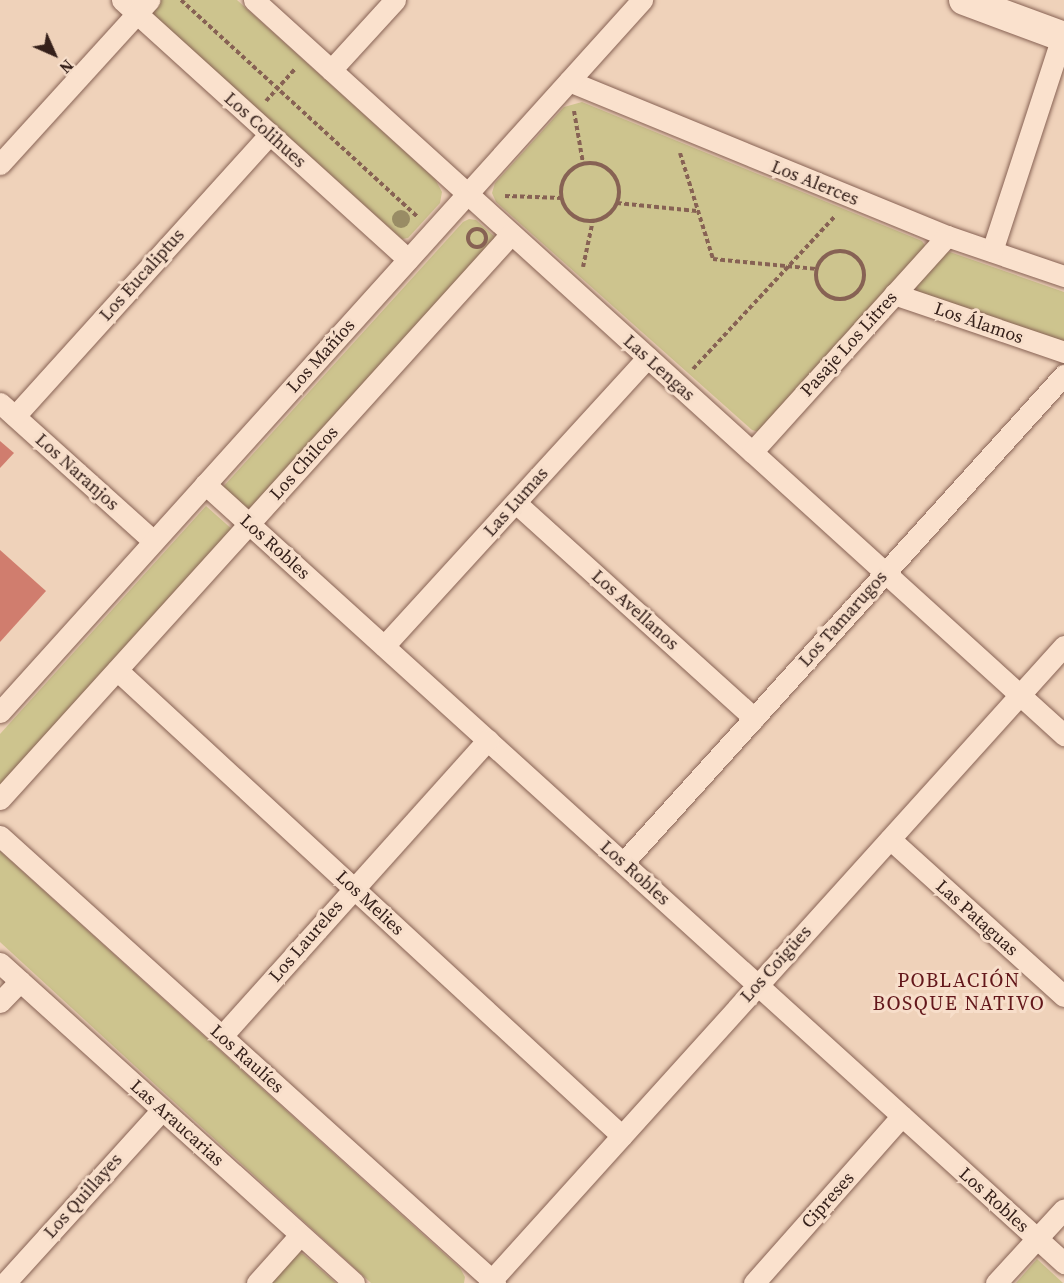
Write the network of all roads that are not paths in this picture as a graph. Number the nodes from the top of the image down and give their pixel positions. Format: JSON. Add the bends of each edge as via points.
{"nodes":[{"id":1,"x":254,"y":0,"type":"edge"},
{"id":2,"x":395,"y":0,"type":"edge"},
{"id":3,"x":642,"y":0,"type":"edge"},
{"id":4,"x":964,"y":0,"type":"edge"},
{"id":5,"x":136,"y":4,"type":"edge"},
{"id":6,"x":1063,"y":37,"type":"edge"},
{"id":7,"x":331,"y":70,"type":"junction"},
{"id":8,"x":569,"y":81,"type":"junction"},
{"id":9,"x":270,"y":135,"type":"junction"},
{"id":10,"x":3,"y":155,"type":"edge"},
{"id":11,"x":467,"y":194,"type":"junction"},
{"id":12,"x":511,"y":234,"type":"junction"},
{"id":13,"x":947,"y":236,"type":"junction"},
{"id":14,"x":992,"y":251,"type":"junction"},
{"id":15,"x":408,"y":260,"type":"junction"},
{"id":16,"x":1064,"y":276,"type":"edge"},
{"id":17,"x":894,"y":294,"type":"junction"},
{"id":18,"x":1064,"y":352,"type":"edge"},
{"id":19,"x":648,"y":357,"type":"junction"},
{"id":20,"x":1064,"y":375,"type":"edge"},
{"id":21,"x":7,"y":410,"type":"edge"},
{"id":22,"x":752,"y":452,"type":"junction"},
{"id":23,"x":205,"y":484,"type":"junction"},
{"id":24,"x":516,"y":503,"type":"junction"},
{"id":25,"x":249,"y":523,"type":"junction"},
{"id":26,"x":153,"y":542,"type":"junction"},
{"id":27,"x":885,"y":573,"type":"junction"},
{"id":28,"x":384,"y":646,"type":"junction"},
{"id":29,"x":1064,"y":646,"type":"edge"},
{"id":30,"x":117,"y":670,"type":"junction"},
{"id":31,"x":1020,"y":695,"type":"junction"},
{"id":32,"x":0,"y":712,"type":"edge"},
{"id":33,"x":754,"y":718,"type":"junction"},
{"id":34,"x":1064,"y":735,"type":"edge"},
{"id":35,"x":488,"y":740,"type":"junction"},
{"id":36,"x":0,"y":799,"type":"edge"},
{"id":37,"x":0,"y":836,"type":"edge"},
{"id":38,"x":890,"y":839,"type":"junction"},
{"id":39,"x":623,"y":863,"type":"junction"},
{"id":40,"x":353,"y":888,"type":"junction"},
{"id":41,"x":0,"y":963,"type":"edge"},
{"id":42,"x":20,"y":981,"type":"junction"},
{"id":43,"x":758,"y":985,"type":"junction"},
{"id":44,"x":1064,"y":996,"type":"edge"},
{"id":45,"x":0,"y":1002,"type":"edge"},
{"id":46,"x":222,"y":1036,"type":"junction"},
{"id":47,"x":162,"y":1110,"type":"junction"},
{"id":48,"x":902,"y":1116,"type":"junction"},
{"id":49,"x":622,"y":1136,"type":"junction"},
{"id":50,"x":1064,"y":1209,"type":"edge"},
{"id":51,"x":300,"y":1235,"type":"junction"},
{"id":52,"x":1037,"y":1239,"type":"junction"},
{"id":53,"x":1064,"y":1263,"type":"edge"},
{"id":54,"x":492,"y":1282,"type":"edge"},
{"id":55,"x":5,"y":1283,"type":"edge"},
{"id":56,"x":257,"y":1283,"type":"edge"},
{"id":57,"x":354,"y":1283,"type":"edge"},
{"id":58,"x":754,"y":1283,"type":"edge"},
{"id":59,"x":996,"y":1283,"type":"edge"}],
"edges":[{"from":1,"to":7,"type":"street","name":"Las Lengas"},
{"from":2,"to":7,"type":"street"},
{"from":3,"to":8,"type":"street","name":"Los Mañíos"},
{"from":4,"to":6,"type":"main road"},
{"from":5,"to":9,"type":"street","name":"Los Colihues"},
{"from":5,"to":10,"type":"street"},
{"from":6,"to":14,"type":"street"},
{"from":7,"to":11,"type":"street","name":"Las Lengas"},
{"from":8,"to":11,"type":"street","name":"Los Mañíos"},
{"from":8,"to":13,"type":"street","name":"Los Alerces"},
{"from":9,"to":15,"type":"street","name":"Los Colihues"},
{"from":9,"to":21,"type":"street","name":"Los Eucaliptus"},
{"from":11,"to":12,"type":"street","name":"Las Lengas"},
{"from":11,"to":15,"type":"street","name":"Los Mañíos"},
{"from":12,"to":19,"type":"street","name":"Las Lengas"},
{"from":12,"to":25,"type":"street","name":"Los Chilcos"},
{"from":13,"to":14,"type":"street","name":"Los Alerces"},
{"from":13,"to":17,"type":"street","name":"Pasaje Los Litres"},
{"from":14,"to":16,"type":"street","name":"Los Alerces"},
{"from":15,"to":23,"type":"street","name":"Los Mañíos"},
{"from":17,"to":18,"type":"street","name":"Los Álamos"},
{"from":17,"to":22,"type":"street","name":"Pasaje Los Litres"},
{"from":19,"to":22,"type":"street","name":"Las Lengas"},
{"from":19,"to":24,"type":"street","name":"Las Lumas"},
{"from":20,"to":27,"type":"street","name":"Los Tamarugos"},
{"from":21,"to":26,"type":"street","name":"Los Naranjos"},
{"from":22,"to":27,"type":"street","name":"Las Lengas"},
{"from":23,"to":25,"type":"street","name":"Los Robles"},
{"from":23,"to":26,"type":"street","name":"Los Mañíos"},
{"from":24,"to":28,"type":"street","name":"Las Lumas"},
{"from":24,"to":33,"type":"street","name":"Los Avellanos"},
{"from":25,"to":28,"type":"street","name":"Los Robles"},
{"from":25,"to":30,"type":"street","name":"Los Chilcos"},
{"from":26,"to":32,"type":"street","name":"Los Mañíos"},
{"from":27,"to":31,"type":"street","name":"Las Lengas"},
{"from":27,"to":33,"type":"street","name":"Los Tamarugos"},
{"from":28,"to":35,"type":"street","name":"Los Robles"},
{"from":29,"to":31,"type":"street","name":"Los Coigües"},
{"from":30,"to":36,"type":"street","name":"Los Chilcos"},
{"from":30,"to":40,"type":"street","name":"Los Melies"},
{"from":31,"to":34,"type":"street","name":"Las Lengas"},
{"from":31,"to":38,"type":"street","name":"Los Coigües"},
{"from":33,"to":39,"type":"street","name":"Los Tamarugos"},
{"from":35,"to":39,"type":"street","name":"Los Robles"},
{"from":35,"to":40,"type":"street","name":"Los Laureles"},
{"from":37,"to":46,"type":"street","name":"Los Raulíes"},
{"from":38,"to":43,"type":"street","name":"Los Coigües"},
{"from":38,"to":44,"type":"street","name":"Las Pataguas"},
{"from":39,"to":43,"type":"street","name":"Los Robles"},
{"from":40,"to":46,"type":"street","name":"Los Laureles"},
{"from":40,"to":49,"type":"street","name":"Los Melies"},
{"from":41,"to":42,"type":"street","name":"Las Araucarias"},
{"from":42,"to":45,"type":"street"},
{"from":42,"to":47,"type":"street","name":"Las Araucarias"},
{"from":43,"to":48,"type":"street","name":"Los Robles"},
{"from":43,"to":49,"type":"street","name":"Los Coigües"},
{"from":46,"to":54,"type":"street","name":"Los Raulíes"},
{"from":47,"to":51,"type":"street","name":"Las Araucarias"},
{"from":47,"to":55,"type":"street","name":"Los Quillayes"},
{"from":48,"to":52,"type":"street","name":"Los Robles"},
{"from":48,"to":58,"type":"street","name":"Cipreses"},
{"from":49,"to":54,"type":"street","name":"Los Coigües"},
{"from":50,"to":52,"type":"street"},
{"from":51,"to":56,"type":"street"},
{"from":51,"to":57,"type":"street","name":"Las Araucarias"},
{"from":52,"to":53,"type":"street","name":"Los Robles"},
{"from":52,"to":59,"type":"street"}]}
